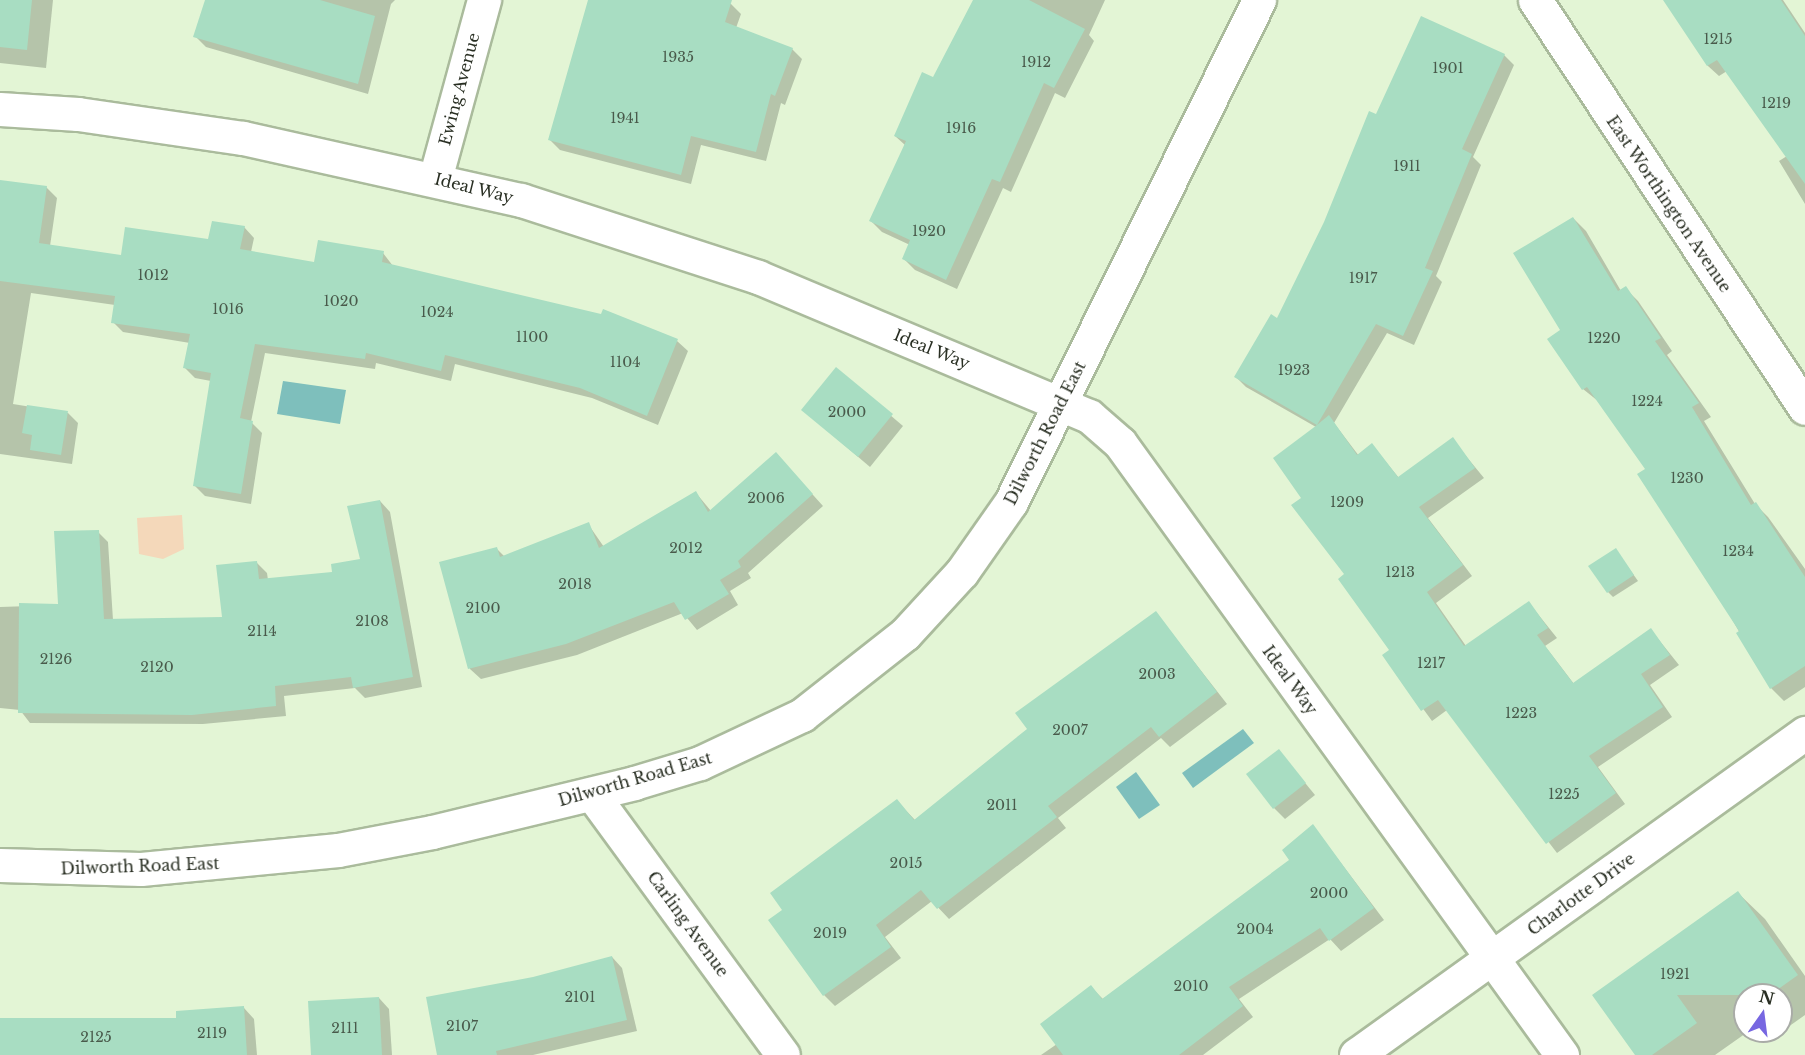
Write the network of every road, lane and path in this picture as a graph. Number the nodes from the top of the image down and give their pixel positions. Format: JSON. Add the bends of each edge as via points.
{"nodes":[{"id":1,"x":484,"y":0,"type":"edge"},
{"id":2,"x":1258,"y":0,"type":"edge"},
{"id":3,"x":1535,"y":0,"type":"edge"},
{"id":4,"x":0,"y":109,"type":"edge"},
{"id":5,"x":435,"y":179,"type":"junction"},
{"id":6,"x":1062,"y":403,"type":"junction"},
{"id":7,"x":1805,"y":408,"type":"edge"},
{"id":8,"x":1805,"y":733,"type":"edge"},
{"id":9,"x":592,"y":794,"type":"junction"},
{"id":10,"x":0,"y":865,"type":"edge"},
{"id":11,"x":1493,"y":958,"type":"junction"},
{"id":12,"x":783,"y":1055,"type":"edge"},
{"id":13,"x":1356,"y":1055,"type":"edge"},
{"id":14,"x":1562,"y":1055,"type":"edge"}],
"edges":[{"from":1,"to":5,"type":"street","name":"Ewing Avenue"},
{"from":2,"to":6,"type":"street","name":"Dilworth Road East"},
{"from":3,"to":7,"type":"street","name":"East Worthington Avenue"},
{"from":4,"to":5,"type":"street","name":"Ideal Way","via":[[78,114],[243,138]]},
{"from":5,"to":6,"type":"street","name":"Ideal Way","via":[[521,200],[730,267]]},
{"from":6,"to":9,"type":"street","name":"Dilworth Road East","via":[[1011,502],[962,572],[905,634],[866,668],[802,715],[760,737],[700,763]]},
{"from":6,"to":11,"type":"street","name":"Ideal Way","via":[[1089,416],[1120,443]]},
{"from":8,"to":11,"type":"street","name":"Charlotte Drive"},
{"from":9,"to":10,"type":"street","name":"Dilworth Road East","via":[[432,832],[269,858],[141,869]]},
{"from":9,"to":12,"type":"street","name":"Carling Avenue"},
{"from":11,"to":13,"type":"street","name":"Charlotte Drive"},
{"from":11,"to":14,"type":"street","name":"Ideal Way"}]}
